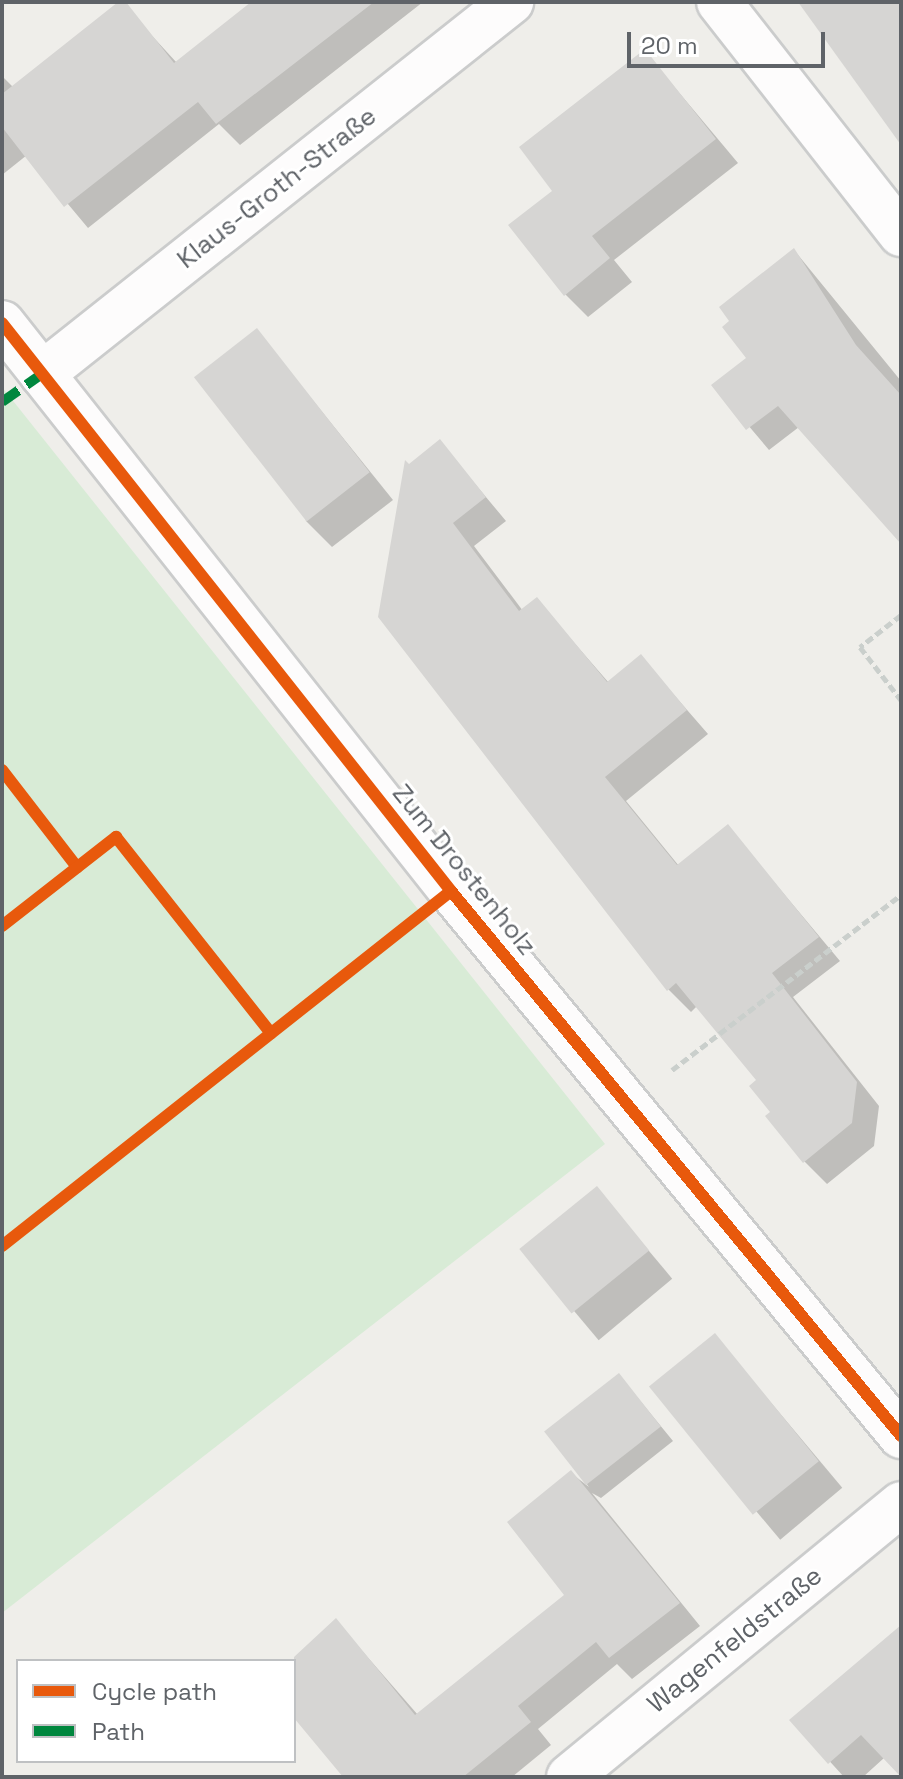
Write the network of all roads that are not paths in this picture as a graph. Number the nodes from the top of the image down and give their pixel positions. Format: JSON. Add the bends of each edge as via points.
{"nodes":[{"id":1,"x":511,"y":2,"type":"edge"},
{"id":2,"x":719,"y":2,"type":"edge"},
{"id":3,"x":901,"y":234,"type":"edge"},
{"id":4,"x":2,"y":323,"type":"edge"},
{"id":5,"x":42,"y":374,"type":"junction"},
{"id":6,"x":901,"y":1436,"type":"edge"},
{"id":7,"x":901,"y":1504,"type":"edge"},
{"id":8,"x":569,"y":1777,"type":"edge"}],
"edges":[{"from":1,"to":5,"type":"street","name":"Klaus-Groth-Straße"},
{"from":2,"to":3,"type":"street"},
{"from":4,"to":5,"type":"street","name":"Zum Drostenholz"},
{"from":5,"to":6,"type":"street","name":"Zum Drostenholz","via":[[627,1104]]},
{"from":7,"to":8,"type":"street","name":"Wagenfeldstraße"}]}
